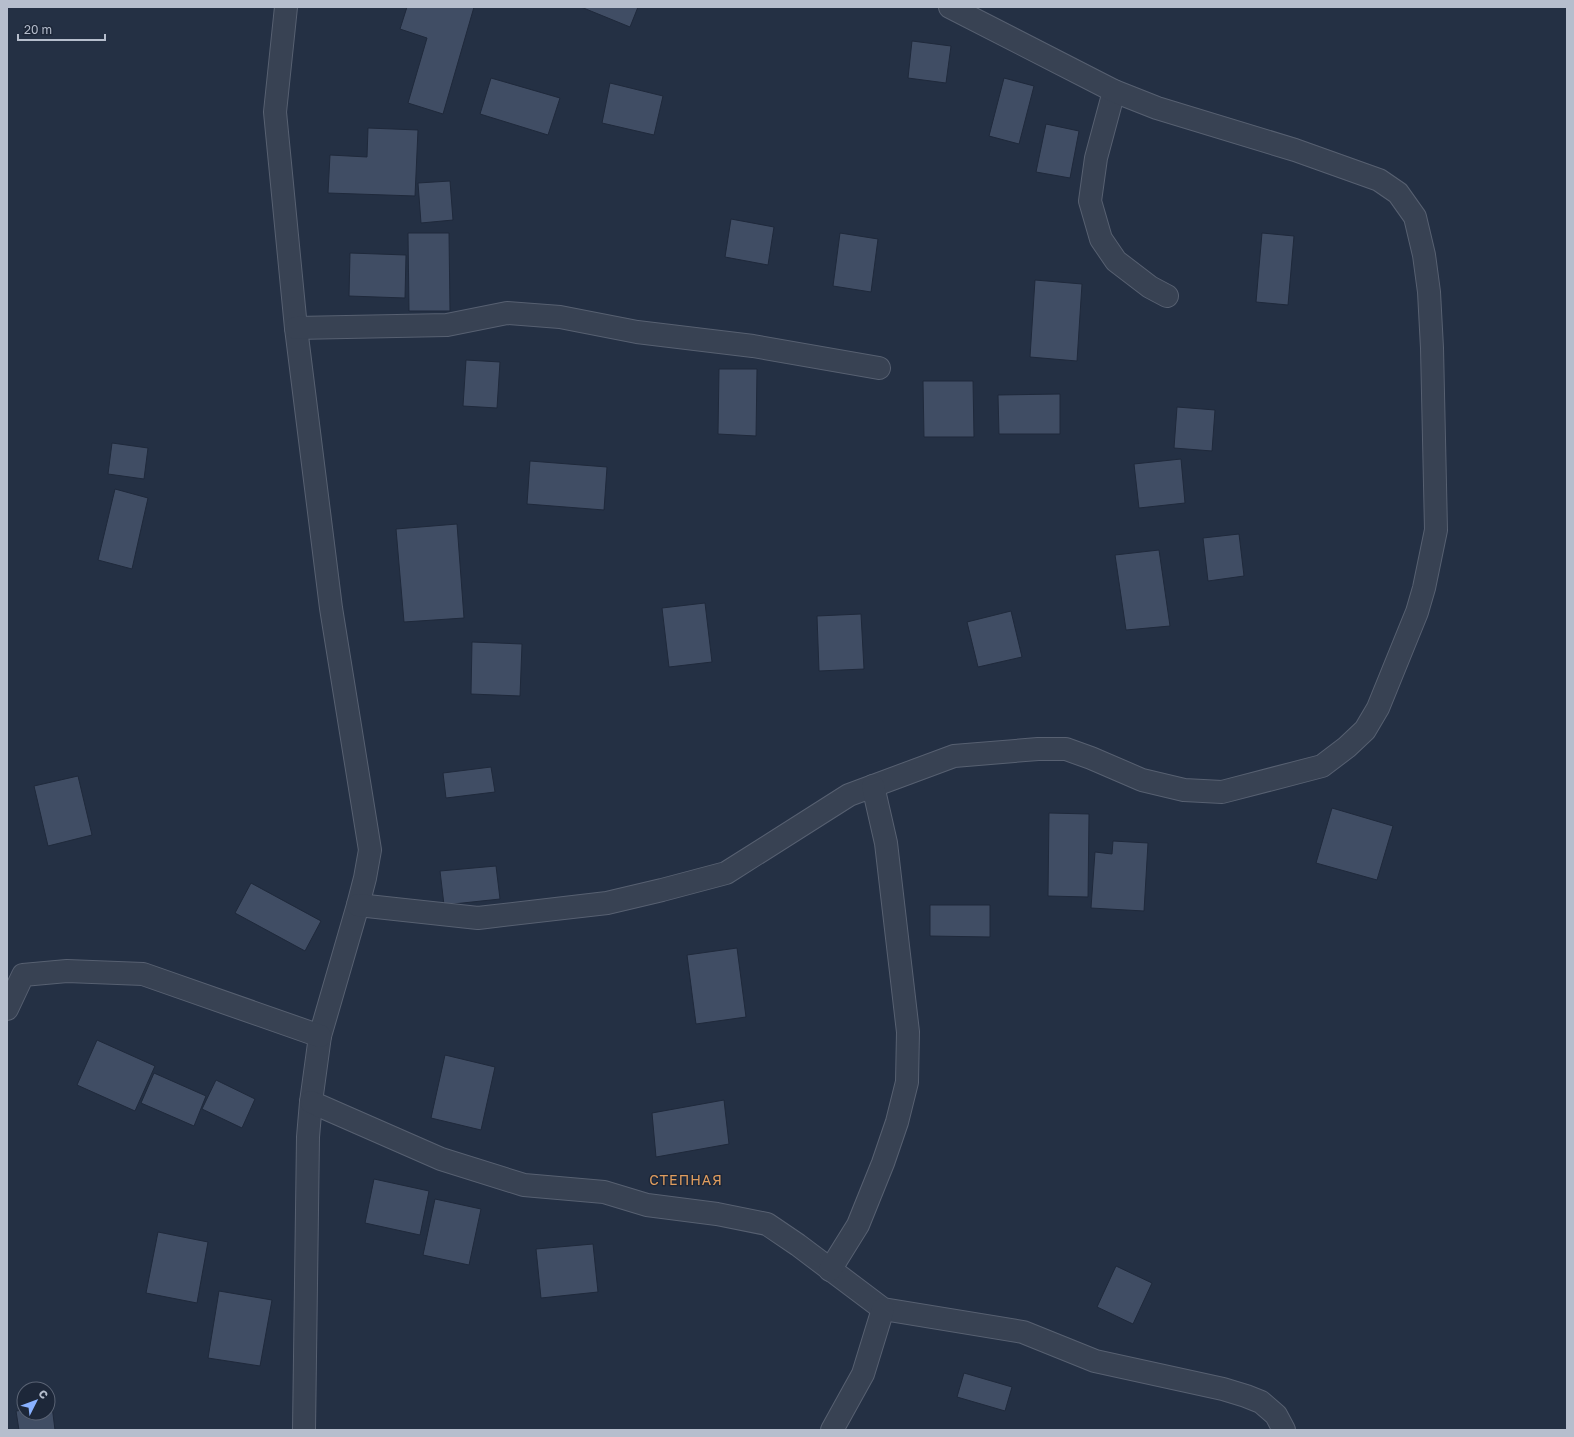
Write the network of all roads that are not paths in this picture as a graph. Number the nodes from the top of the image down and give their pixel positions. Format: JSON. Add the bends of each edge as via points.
{"nodes":[{"id":1,"x":286,"y":7,"type":"edge"},
{"id":2,"x":950,"y":7,"type":"edge"},
{"id":3,"x":1114,"y":91,"type":"junction"},
{"id":4,"x":1167,"y":296,"type":"dead end"},
{"id":5,"x":296,"y":328,"type":"junction"},
{"id":6,"x":879,"y":368,"type":"dead end"},
{"id":7,"x":873,"y":786,"type":"junction"},
{"id":8,"x":358,"y":905,"type":"junction"},
{"id":9,"x":7,"y":1009,"type":"edge"},
{"id":10,"x":320,"y":1036,"type":"junction"},
{"id":11,"x":311,"y":1102,"type":"junction"},
{"id":12,"x":830,"y":1270,"type":"junction"},
{"id":13,"x":882,"y":1309,"type":"junction"},
{"id":14,"x":304,"y":1430,"type":"edge"},
{"id":15,"x":832,"y":1430,"type":"edge"},
{"id":16,"x":1284,"y":1430,"type":"edge"}],
"edges":[{"from":1,"to":5,"type":"street","via":[[275,112]]},
{"from":2,"to":3,"type":"street"},
{"from":3,"to":4,"type":"street","via":[[1096,158],[1090,201],[1101,239],[1116,260],[1150,287]]},
{"from":3,"to":7,"type":"street","via":[[1157,108],[1295,150],[1379,180],[1398,193],[1415,217],[1429,292],[1436,530],[1417,612],[1378,708],[1365,730],[1322,766],[1222,792],[1184,790],[1142,780],[1066,749],[1038,749],[954,756]]},
{"from":5,"to":6,"type":"street","via":[[447,326],[507,314],[560,317],[637,332],[753,346]]},
{"from":5,"to":8,"type":"street","via":[[331,608],[370,850]]},
{"from":7,"to":8,"type":"street","via":[[849,795],[726,873],[608,903],[478,918]]},
{"from":7,"to":12,"type":"street","via":[[886,843],[908,1032],[907,1082],[883,1163],[858,1225]]},
{"from":8,"to":10,"type":"street"},
{"from":9,"to":10,"type":"street","via":[[23,975],[67,972],[143,974]]},
{"from":10,"to":11,"type":"street"},
{"from":11,"to":12,"type":"street","via":[[440,1159],[524,1184],[604,1192],[647,1204],[767,1224]]},
{"from":11,"to":14,"type":"street","via":[[308,1137]]},
{"from":12,"to":13,"type":"street"},
{"from":13,"to":15,"type":"street","via":[[863,1374]]},
{"from":13,"to":16,"type":"street","via":[[1023,1332],[1095,1361],[1246,1396],[1261,1402],[1276,1415]]}]}
